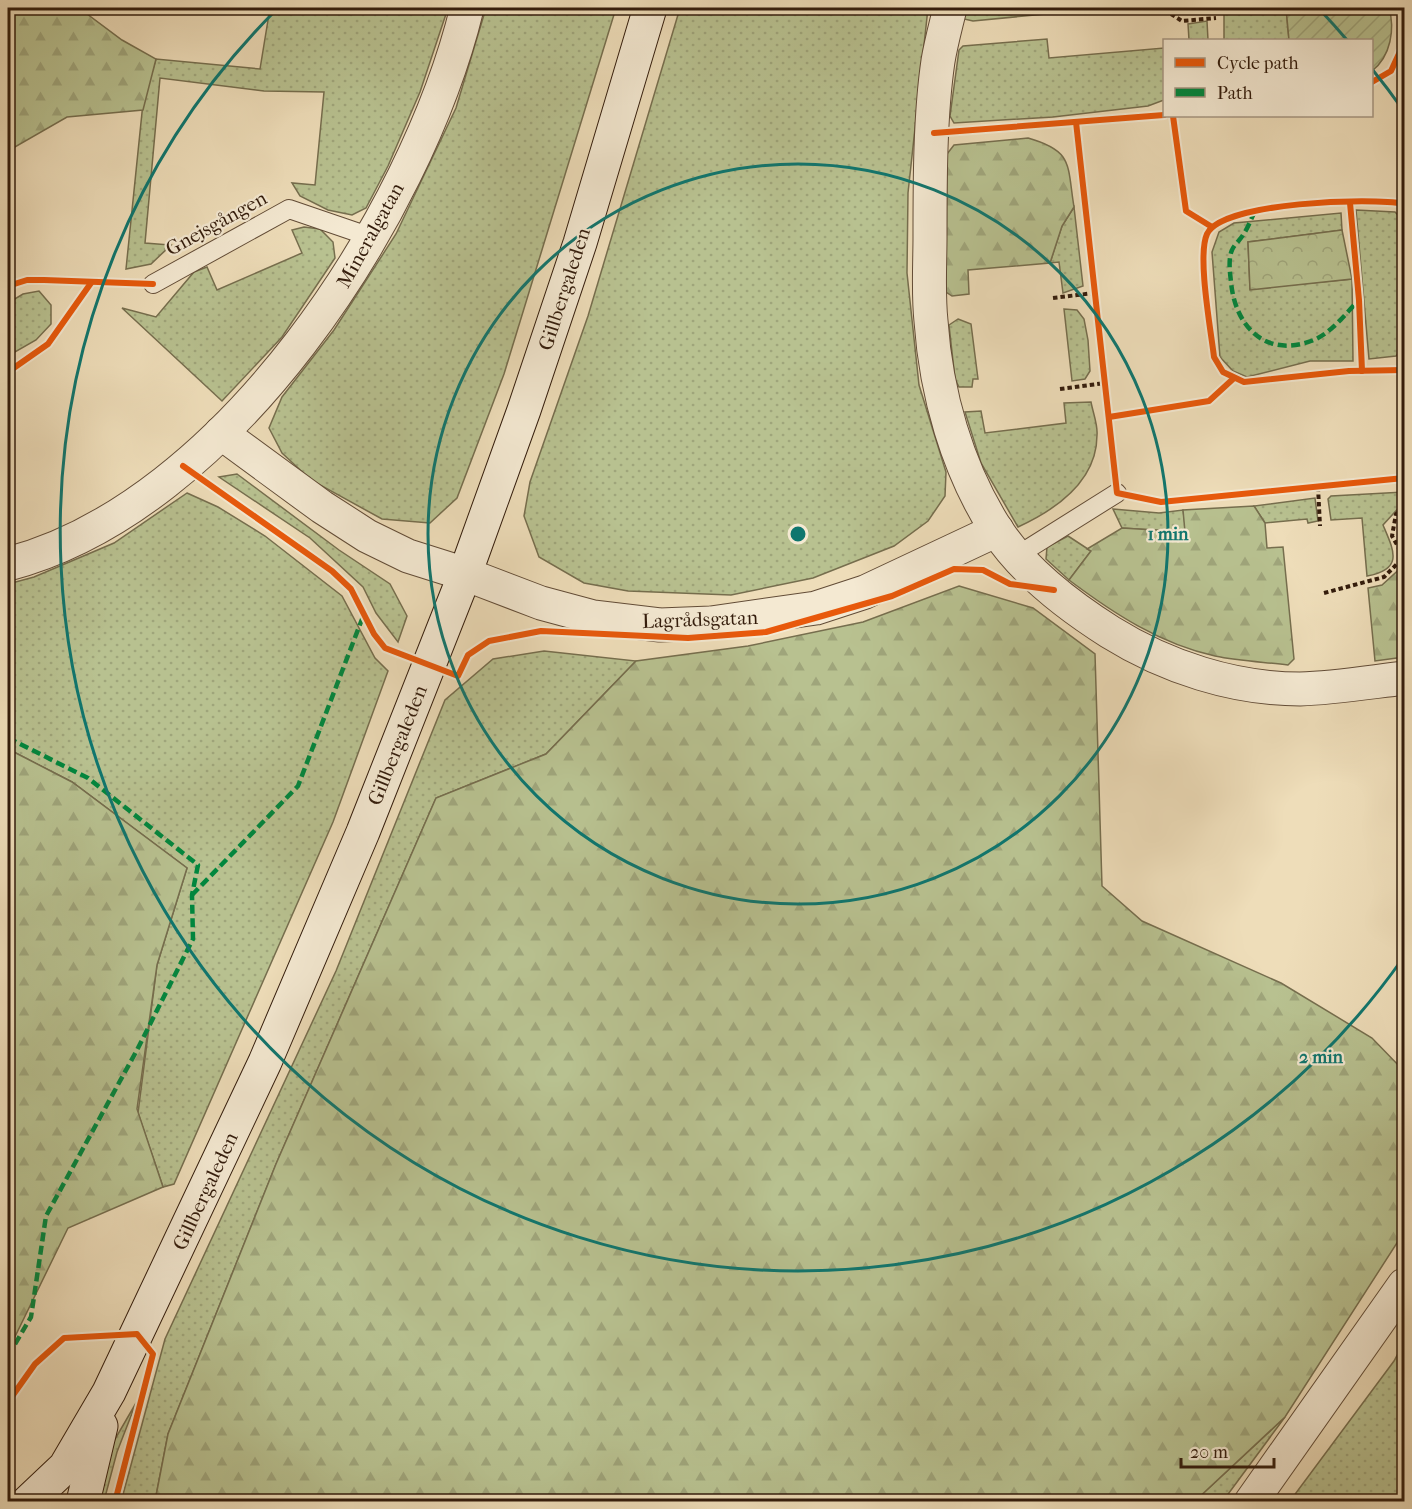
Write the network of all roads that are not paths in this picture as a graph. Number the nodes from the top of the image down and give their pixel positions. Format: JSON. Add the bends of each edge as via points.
{"nodes":[{"id":1,"x":467,"y":8,"type":"edge"},
{"id":2,"x":650,"y":8,"type":"edge"},
{"id":3,"x":950,"y":8,"type":"edge"},
{"id":4,"x":371,"y":237,"type":"junction"},
{"id":5,"x":153,"y":284,"type":"dead end"},
{"id":6,"x":221,"y":433,"type":"junction"},
{"id":7,"x":1117,"y":493,"type":"dead end"},
{"id":8,"x":997,"y":530,"type":"junction"},
{"id":9,"x":1018,"y":555,"type":"junction"},
{"id":10,"x":8,"y":564,"type":"edge"},
{"id":11,"x":465,"y":574,"type":"junction"},
{"id":12,"x":1404,"y":678,"type":"edge"},
{"id":13,"x":1404,"y":1285,"type":"edge"},
{"id":14,"x":109,"y":1392,"type":"junction"},
{"id":15,"x":28,"y":1502,"type":"edge"},
{"id":16,"x":83,"y":1502,"type":"edge"},
{"id":17,"x":1251,"y":1502,"type":"edge"}],
"edges":[{"from":1,"to":4,"type":"street","name":"Mineralgatan","via":[[457,49],[413,156]]},
{"from":2,"to":11,"type":"street","name":"Gillbergaleden","via":[[580,243]]},
{"from":3,"to":8,"type":"street","via":[[938,62],[933,132],[931,322],[943,406],[966,471]]},
{"from":4,"to":5,"type":"lane","name":"Gnejsgången","via":[[289,209]]},
{"from":4,"to":6,"type":"street","name":"Mineralgatan","via":[[349,277],[302,342]]},
{"from":6,"to":10,"type":"street","name":"Mineralgatan","via":[[155,490],[91,531]]},
{"from":6,"to":11,"type":"street","via":[[367,536],[408,556]]},
{"from":7,"to":9,"type":"lane"},
{"from":8,"to":9,"type":"street"},
{"from":8,"to":11,"type":"street","name":"Lagrådsgatan","via":[[864,592],[816,608],[711,623],[660,625],[593,617],[541,603]]},
{"from":9,"to":12,"type":"street","via":[[1083,615],[1123,640],[1201,674],[1300,689]]},
{"from":11,"to":14,"type":"street","name":"Gillbergaleden","via":[[363,832],[265,1062]]},
{"from":13,"to":17,"type":"street"},
{"from":14,"to":15,"type":"street","name":"Gillbergaleden","via":[[64,1467]]},
{"from":14,"to":16,"type":"street","name":"Gillbergaleden"}]}
